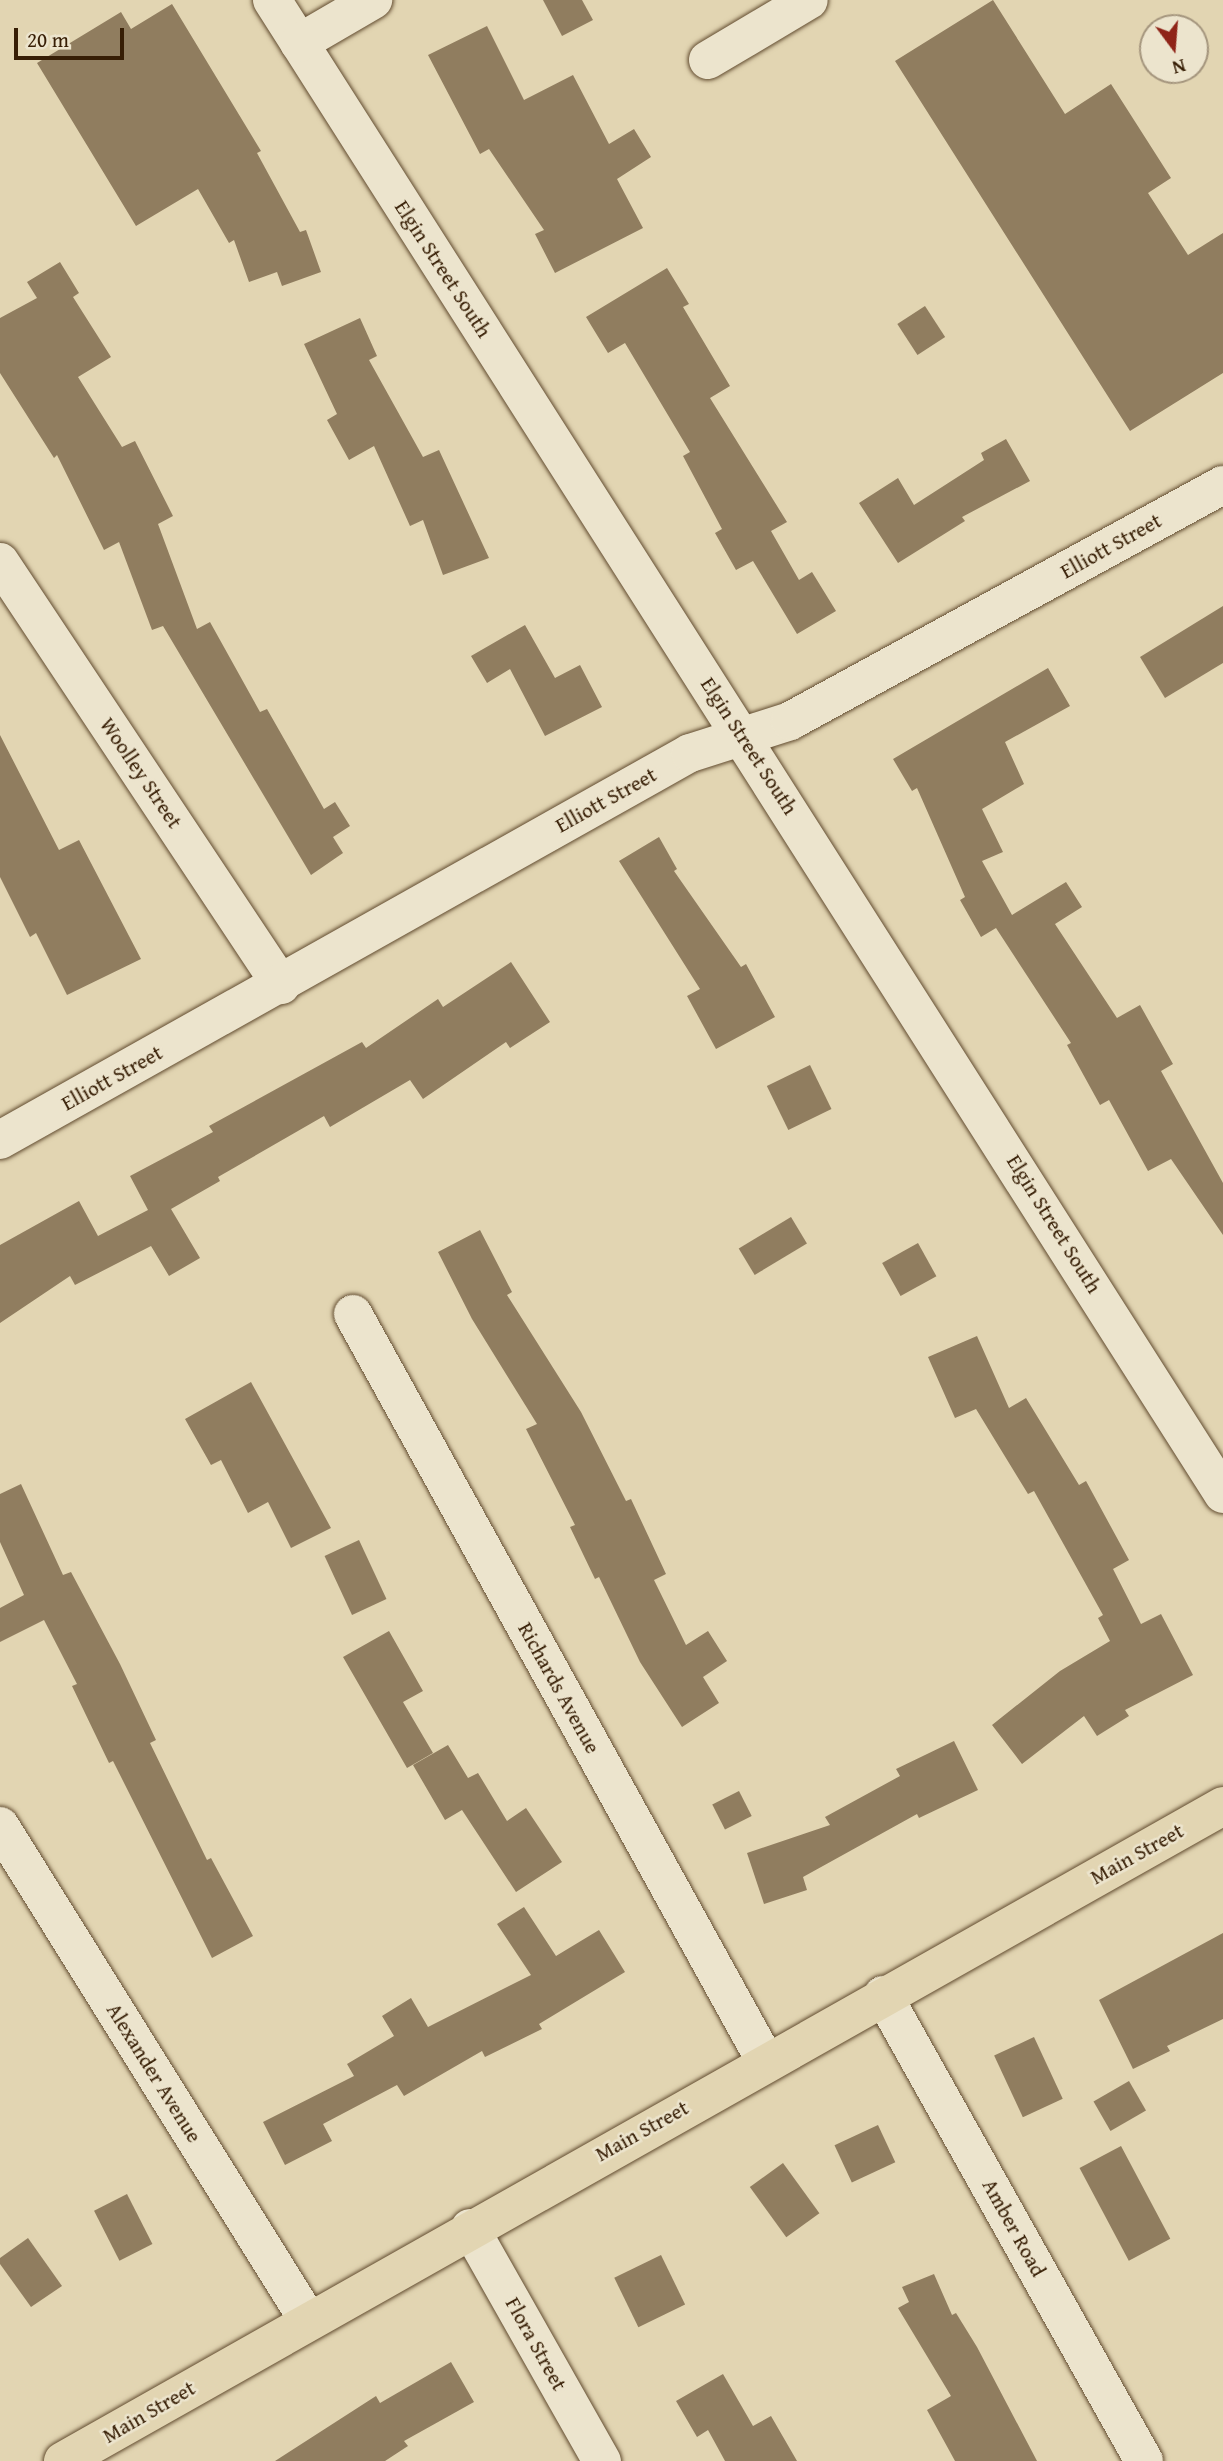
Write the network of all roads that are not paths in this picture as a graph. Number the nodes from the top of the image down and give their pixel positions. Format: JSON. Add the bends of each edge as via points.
{"nodes":[{"id":1,"x":272,"y":0,"type":"edge"},
{"id":2,"x":373,"y":0,"type":"edge"},
{"id":3,"x":809,"y":0,"type":"edge"},
{"id":4,"x":299,"y":43,"type":"junction"},
{"id":5,"x":708,"y":60,"type":"dead end"},
{"id":6,"x":1223,"y":485,"type":"edge"},
{"id":7,"x":0,"y":562,"type":"edge"},
{"id":8,"x":743,"y":736,"type":"junction"},
{"id":9,"x":281,"y":985,"type":"junction"},
{"id":10,"x":0,"y":1140,"type":"edge"},
{"id":11,"x":352,"y":1314,"type":"dead end"},
{"id":12,"x":1223,"y":1494,"type":"edge"},
{"id":13,"x":1223,"y":1806,"type":"edge"},
{"id":14,"x":0,"y":1826,"type":"edge"},
{"id":15,"x":883,"y":1995,"type":"junction"},
{"id":16,"x":766,"y":2062,"type":"junction"},
{"id":17,"x":470,"y":2228,"type":"junction"},
{"id":18,"x":308,"y":2320,"type":"junction"},
{"id":19,"x":63,"y":2461,"type":"edge"},
{"id":20,"x":601,"y":2461,"type":"edge"},
{"id":21,"x":1144,"y":2461,"type":"edge"}],
"edges":[{"from":1,"to":4,"type":"street","name":"Elgin Street South"},
{"from":2,"to":4,"type":"street"},
{"from":3,"to":5,"type":"street"},
{"from":4,"to":8,"type":"street","name":"Elgin Street South"},
{"from":6,"to":8,"type":"street","name":"Elliott Street","via":[[790,721]]},
{"from":7,"to":9,"type":"street","name":"Woolley Street"},
{"from":8,"to":9,"type":"street","name":"Elliott Street","via":[[690,753]]},
{"from":8,"to":12,"type":"street","name":"Elgin Street South"},
{"from":9,"to":10,"type":"street","name":"Elliott Street"},
{"from":11,"to":16,"type":"street","name":"Richards Avenue"},
{"from":13,"to":15,"type":"main road","name":"Main Street"},
{"from":14,"to":18,"type":"street","name":"Alexander Avenue"},
{"from":15,"to":16,"type":"main road","name":"Main Street"},
{"from":15,"to":21,"type":"street","name":"Amber Road"},
{"from":16,"to":17,"type":"main road","name":"Main Street"},
{"from":17,"to":18,"type":"main road","name":"Main Street"},
{"from":17,"to":20,"type":"street","name":"Flora Street"},
{"from":18,"to":19,"type":"main road","name":"Main Street"}]}
